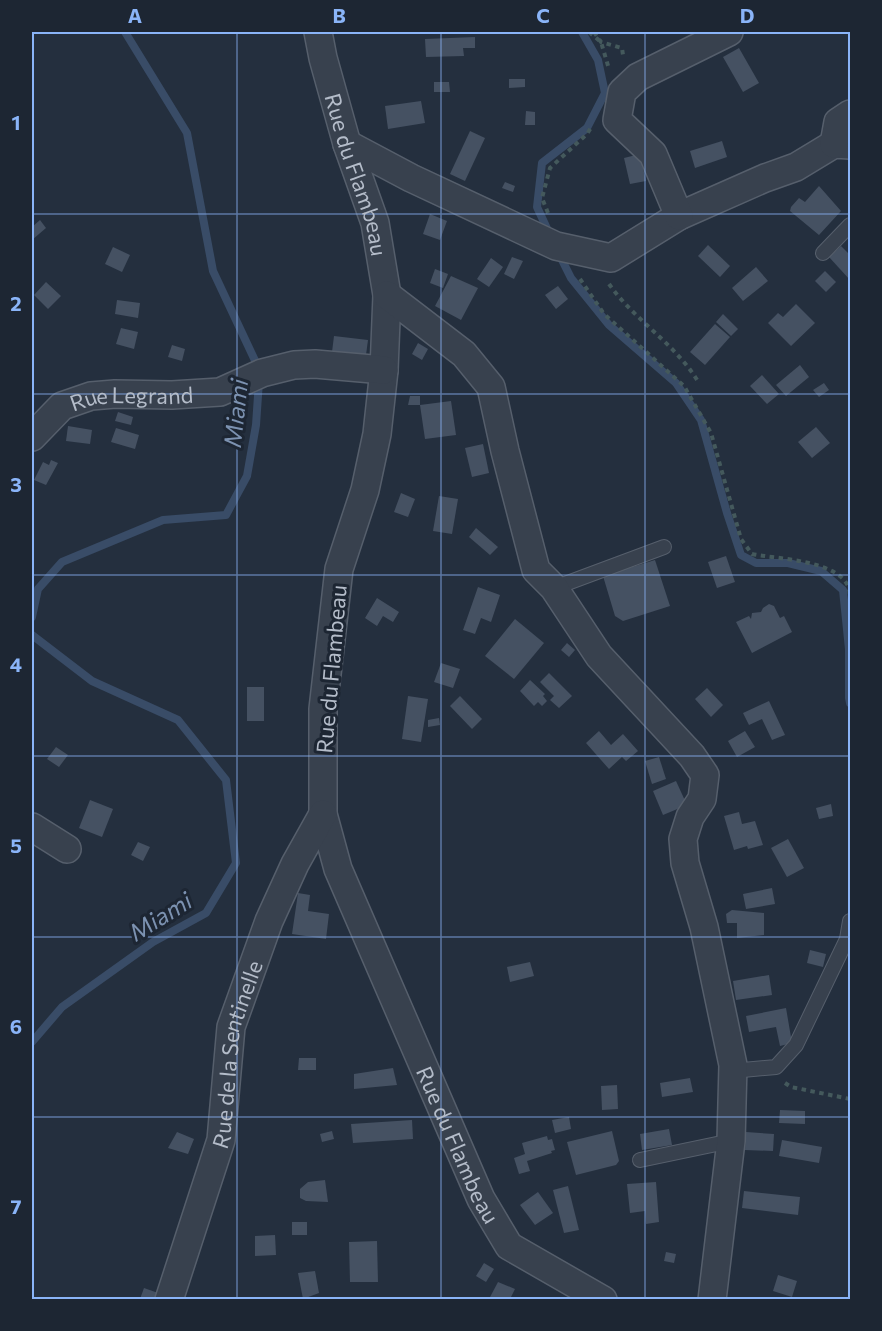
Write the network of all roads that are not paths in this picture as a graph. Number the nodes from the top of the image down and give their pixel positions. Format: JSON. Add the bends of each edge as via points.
{"nodes":[{"id":1,"x":318,"y":32,"type":"edge"},
{"id":2,"x":729,"y":32,"type":"edge"},
{"id":3,"x":850,"y":114,"type":"edge"},
{"id":4,"x":347,"y":144,"type":"junction"},
{"id":5,"x":842,"y":145,"type":"edge"},
{"id":6,"x":679,"y":216,"type":"junction"},
{"id":7,"x":850,"y":225,"type":"edge"},
{"id":8,"x":823,"y":253,"type":"dead end"},
{"id":9,"x":387,"y":295,"type":"junction"},
{"id":10,"x":384,"y":370,"type":"junction"},
{"id":11,"x":32,"y":437,"type":"edge"},
{"id":12,"x":664,"y":546,"type":"dead end"},
{"id":13,"x":554,"y":588,"type":"junction"},
{"id":14,"x":323,"y":814,"type":"junction"},
{"id":15,"x":32,"y":827,"type":"edge"},
{"id":16,"x":67,"y":849,"type":"dead end"},
{"id":17,"x":850,"y":921,"type":"edge"},
{"id":18,"x":732,"y":1071,"type":"junction"},
{"id":19,"x":731,"y":1141,"type":"junction"},
{"id":20,"x":640,"y":1160,"type":"dead end"},
{"id":21,"x":169,"y":1299,"type":"edge"},
{"id":22,"x":603,"y":1299,"type":"edge"},
{"id":23,"x":712,"y":1299,"type":"edge"}],
"edges":[{"from":1,"to":4,"type":"street","name":"Rue du Flambeau"},
{"from":2,"to":6,"type":"street","via":[[638,77],[619,78],[622,92],[617,120],[653,154]]},
{"from":3,"to":5,"type":"street","via":[[838,122]]},
{"from":4,"to":6,"type":"street","via":[[411,178],[575,251],[611,258]]},
{"from":4,"to":9,"type":"street","name":"Rue du Flambeau","via":[[375,223]]},
{"from":5,"to":6,"type":"street"},
{"from":7,"to":8,"type":"lane"},
{"from":9,"to":10,"type":"street","name":"Rue du Flambeau"},
{"from":9,"to":13,"type":"street","via":[[464,354],[491,387],[536,570]]},
{"from":10,"to":11,"type":"street","name":"Rue Legrand","via":[[294,365],[220,392],[91,396],[62,406]]},
{"from":10,"to":14,"type":"street","name":"Rue du Flambeau","via":[[377,434],[365,490],[339,569],[323,709]]},
{"from":12,"to":13,"type":"lane"},
{"from":13,"to":18,"type":"street","via":[[599,656],[693,756],[705,775],[702,799],[690,817],[683,839],[685,863],[704,927]]},
{"from":14,"to":21,"type":"street","name":"Rue de la Sentinelle","via":[[269,921],[231,1027],[221,1140]]},
{"from":14,"to":22,"type":"street","name":"Rue du Flambeau","via":[[338,870],[481,1199],[509,1246]]},
{"from":15,"to":16,"type":"street"},
{"from":17,"to":18,"type":"lane","via":[[847,939],[796,1045],[776,1066]]},
{"from":18,"to":19,"type":"street"},
{"from":19,"to":20,"type":"lane"},
{"from":19,"to":23,"type":"street"}]}
